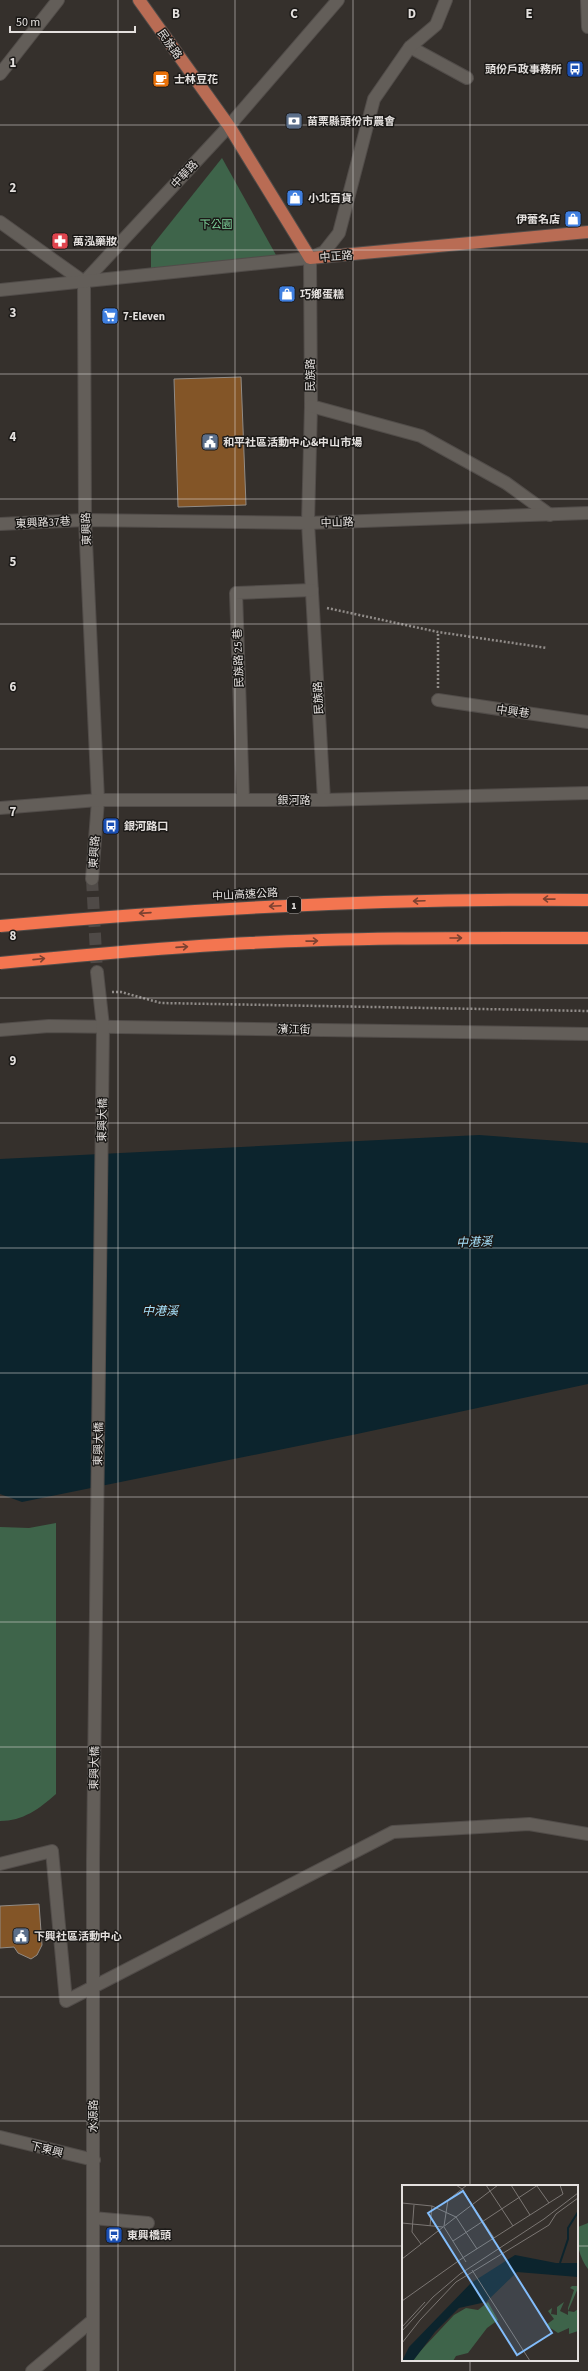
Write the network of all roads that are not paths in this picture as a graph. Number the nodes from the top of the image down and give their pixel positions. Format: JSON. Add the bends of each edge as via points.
{"nodes":[{"id":1,"x":58,"y":0,"type":"edge"},
{"id":2,"x":140,"y":0,"type":"edge"},
{"id":3,"x":338,"y":0,"type":"edge"},
{"id":4,"x":446,"y":0,"type":"edge"},
{"id":5,"x":587,"y":0,"type":"edge"},
{"id":6,"x":588,"y":27,"type":"edge"},
{"id":7,"x":410,"y":47,"type":"junction"},
{"id":8,"x":0,"y":74,"type":"edge"},
{"id":9,"x":467,"y":78,"type":"dead end"},
{"id":10,"x":229,"y":126,"type":"junction"},
{"id":11,"x":0,"y":222,"type":"edge"},
{"id":12,"x":588,"y":232,"type":"edge"},
{"id":13,"x":310,"y":258,"type":"junction"},
{"id":14,"x":84,"y":282,"type":"junction"},
{"id":15,"x":0,"y":290,"type":"edge"},
{"id":16,"x":311,"y":406,"type":"junction"},
{"id":17,"x":588,"y":513,"type":"edge"},
{"id":18,"x":550,"y":515,"type":"junction"},
{"id":19,"x":85,"y":520,"type":"junction"},
{"id":20,"x":308,"y":523,"type":"junction"},
{"id":21,"x":0,"y":524,"type":"edge"},
{"id":22,"x":312,"y":590,"type":"junction"},
{"id":23,"x":438,"y":700,"type":"road end"},
{"id":24,"x":588,"y":722,"type":"edge"},
{"id":25,"x":588,"y":793,"type":"edge"},
{"id":26,"x":98,"y":800,"type":"junction"},
{"id":27,"x":243,"y":800,"type":"junction"},
{"id":28,"x":324,"y":800,"type":"junction"},
{"id":29,"x":0,"y":808,"type":"edge"},
{"id":30,"x":92,"y":879,"type":"tunnel mouth"},
{"id":31,"x":588,"y":900,"type":"edge"},
{"id":32,"x":0,"y":926,"type":"edge"},
{"id":33,"x":588,"y":938,"type":"edge"},
{"id":34,"x":0,"y":963,"type":"edge"},
{"id":35,"x":97,"y":972,"type":"tunnel mouth"},
{"id":36,"x":103,"y":1026,"type":"junction"},
{"id":37,"x":0,"y":1030,"type":"edge"},
{"id":38,"x":588,"y":1034,"type":"edge"},
{"id":39,"x":588,"y":1834,"type":"edge"},
{"id":40,"x":93,"y":1861,"type":"joint"},
{"id":41,"x":0,"y":1864,"type":"edge"},
{"id":42,"x":93,"y":1988,"type":"junction"},
{"id":43,"x":0,"y":2137,"type":"edge"},
{"id":44,"x":94,"y":2160,"type":"junction"},
{"id":45,"x":93,"y":2218,"type":"junction"},
{"id":46,"x":148,"y":2223,"type":"dead end"},
{"id":47,"x":93,"y":2320,"type":"junction"},
{"id":48,"x":94,"y":2370,"type":"edge"},
{"id":49,"x":32,"y":2371,"type":"edge"}],
"edges":[{"from":1,"to":8,"type":"street"},
{"from":2,"to":10,"type":"main road","name":"民族路"},
{"from":3,"to":10,"type":"street","name":"中華路"},
{"from":4,"to":7,"type":"street","via":[[436,25]]},
{"from":5,"to":6,"type":"street"},
{"from":7,"to":9,"type":"street"},
{"from":7,"to":13,"type":"street","via":[[374,99],[339,233],[324,252]]},
{"from":10,"to":13,"type":"main road","name":"民族路"},
{"from":10,"to":14,"type":"street","name":"中華路"},
{"from":11,"to":14,"type":"street"},
{"from":12,"to":13,"type":"main road","name":"中正路"},
{"from":13,"to":14,"type":"street","name":"中正路"},
{"from":13,"to":16,"type":"street","name":"民族路"},
{"from":14,"to":15,"type":"street"},
{"from":14,"to":19,"type":"street","name":"東興路"},
{"from":16,"to":18,"type":"street","via":[[422,436],[506,483]]},
{"from":16,"to":20,"type":"street","name":"民族路"},
{"from":17,"to":18,"type":"street","name":"中山路"},
{"from":18,"to":20,"type":"street","name":"中山路"},
{"from":19,"to":20,"type":"street","name":"中山路"},
{"from":19,"to":21,"type":"street","name":"東興路37巷"},
{"from":19,"to":26,"type":"street","name":"東興路"},
{"from":20,"to":22,"type":"street","name":"民族路"},
{"from":22,"to":27,"type":"street","name":"民族路 25 巷","via":[[236,593]]},
{"from":22,"to":28,"type":"street","name":"民族路"},
{"from":23,"to":24,"type":"street","name":"中興巷"},
{"from":25,"to":28,"type":"street","name":"銀河路"},
{"from":26,"to":27,"type":"street","name":"銀河路"},
{"from":26,"to":29,"type":"street","name":"銀河路"},
{"from":26,"to":30,"type":"street","name":"東興路"},
{"from":27,"to":28,"type":"street","name":"銀河路"},
{"from":31,"to":32,"type":"highway","name":"中山高速公路","number":"1","one_way":true,"bridge":true,"via":[[477,899],[320,904],[183,911]]},
{"from":34,"to":33,"type":"highway","one_way":true,"bridge":true,"via":[[251,943],[443,938]]},
{"from":35,"to":36,"type":"street","name":"東興大橋"},
{"from":36,"to":37,"type":"street","name":"濱江街","via":[[49,1026]]},
{"from":36,"to":38,"type":"street","name":"濱江街"},
{"from":36,"to":40,"type":"street","name":"東興大橋"},
{"from":39,"to":42,"type":"street","via":[[529,1824],[392,1832]]},
{"from":40,"to":42,"type":"street","name":"水源路"},
{"from":41,"to":42,"type":"street","via":[[52,1851],[66,2001]]},
{"from":42,"to":44,"type":"street","name":"水源路"},
{"from":43,"to":44,"type":"street","name":"下東興"},
{"from":44,"to":45,"type":"street","name":"水源路"},
{"from":45,"to":46,"type":"street"},
{"from":45,"to":47,"type":"street","name":"水源路"},
{"from":47,"to":48,"type":"street","name":"水源路"},
{"from":47,"to":49,"type":"street"}]}
